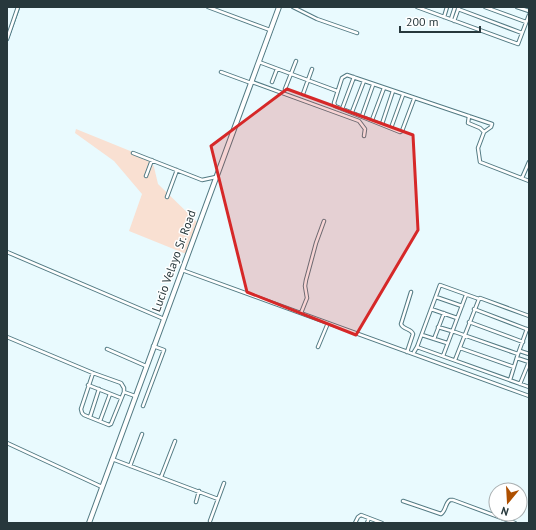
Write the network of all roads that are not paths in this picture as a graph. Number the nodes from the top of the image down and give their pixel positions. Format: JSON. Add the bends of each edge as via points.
{"nodes":[{"id":1,"x":18,"y":7,"type":"edge"},
{"id":2,"x":208,"y":7,"type":"edge"},
{"id":3,"x":279,"y":7,"type":"edge"},
{"id":4,"x":293,"y":7,"type":"edge"},
{"id":5,"x":417,"y":7,"type":"edge"},
{"id":6,"x":447,"y":7,"type":"edge"},
{"id":7,"x":455,"y":7,"type":"edge"},
{"id":8,"x":485,"y":7,"type":"edge"},
{"id":9,"x":518,"y":7,"type":"edge"},
{"id":10,"x":459,"y":8,"type":"edge"},
{"id":11,"x":529,"y":11,"type":"edge"},
{"id":12,"x":529,"y":15,"type":"edge"},
{"id":13,"x":444,"y":17,"type":"junction"},
{"id":14,"x":453,"y":20,"type":"junction"},
{"id":15,"x":526,"y":22,"type":"junction"},
{"id":16,"x":271,"y":31,"type":"junction"},
{"id":17,"x":357,"y":33,"type":"dead end"},
{"id":18,"x":522,"y":33,"type":"junction"},
{"id":19,"x":7,"y":39,"type":"edge"},
{"id":20,"x":296,"y":61,"type":"dead end"},
{"id":21,"x":260,"y":62,"type":"junction"},
{"id":22,"x":276,"y":68,"type":"junction"},
{"id":23,"x":312,"y":69,"type":"dead end"},
{"id":24,"x":221,"y":72,"type":"dead end"},
{"id":25,"x":292,"y":74,"type":"junction"},
{"id":26,"x":354,"y":78,"type":"junction"},
{"id":27,"x":308,"y":80,"type":"junction"},
{"id":28,"x":364,"y":81,"type":"junction"},
{"id":29,"x":252,"y":82,"type":"junction"},
{"id":30,"x":272,"y":82,"type":"dead end"},
{"id":31,"x":373,"y":85,"type":"junction"},
{"id":32,"x":384,"y":88,"type":"junction"},
{"id":33,"x":286,"y":90,"type":"dead end"},
{"id":34,"x":393,"y":91,"type":"junction"},
{"id":35,"x":337,"y":92,"type":"junction"},
{"id":36,"x":303,"y":94,"type":"dead end"},
{"id":37,"x":403,"y":95,"type":"junction"},
{"id":38,"x":414,"y":99,"type":"junction"},
{"id":39,"x":342,"y":109,"type":"junction"},
{"id":40,"x":352,"y":112,"type":"junction"},
{"id":41,"x":362,"y":116,"type":"junction"},
{"id":42,"x":469,"y":116,"type":"junction"},
{"id":43,"x":372,"y":120,"type":"junction"},
{"id":44,"x":382,"y":124,"type":"junction"},
{"id":45,"x":392,"y":128,"type":"junction"},
{"id":46,"x":484,"y":132,"type":"junction"},
{"id":47,"x":364,"y":136,"type":"dead end"},
{"id":48,"x":133,"y":153,"type":"dead end"},
{"id":49,"x":152,"y":160,"type":"junction"},
{"id":50,"x":529,"y":162,"type":"edge"},
{"id":51,"x":177,"y":170,"type":"junction"},
{"id":52,"x":146,"y":176,"type":"dead end"},
{"id":53,"x":216,"y":178,"type":"junction"},
{"id":54,"x":522,"y":178,"type":"junction"},
{"id":55,"x":529,"y":181,"type":"edge"},
{"id":56,"x":167,"y":197,"type":"dead end"},
{"id":57,"x":324,"y":222,"type":"dead end"},
{"id":58,"x":7,"y":252,"type":"edge"},
{"id":59,"x":181,"y":269,"type":"junction"},
{"id":60,"x":411,"y":292,"type":"dead end"},
{"id":61,"x":466,"y":294,"type":"junction"},
{"id":62,"x":436,"y":297,"type":"junction"},
{"id":63,"x":478,"y":299,"type":"junction"},
{"id":64,"x":462,"y":306,"type":"junction"},
{"id":65,"x":432,"y":309,"type":"junction"},
{"id":66,"x":474,"y":309,"type":"junction"},
{"id":67,"x":301,"y":313,"type":"junction"},
{"id":68,"x":444,"y":313,"type":"junction"},
{"id":69,"x":529,"y":316,"type":"edge"},
{"id":70,"x":457,"y":318,"type":"junction"},
{"id":71,"x":164,"y":319,"type":"junction"},
{"id":72,"x":328,"y":322,"type":"junction"},
{"id":73,"x":469,"y":322,"type":"junction"},
{"id":74,"x":438,"y":327,"type":"junction"},
{"id":75,"x":528,"y":329,"type":"edge"},
{"id":76,"x":452,"y":332,"type":"junction"},
{"id":77,"x":422,"y":335,"type":"junction"},
{"id":78,"x":465,"y":335,"type":"junction"},
{"id":79,"x":7,"y":337,"type":"edge"},
{"id":80,"x":434,"y":339,"type":"junction"},
{"id":81,"x":523,"y":342,"type":"junction"},
{"id":82,"x":448,"y":344,"type":"junction"},
{"id":83,"x":153,"y":346,"type":"junction"},
{"id":84,"x":318,"y":347,"type":"dead end"},
{"id":85,"x":417,"y":347,"type":"junction"},
{"id":86,"x":460,"y":348,"type":"junction"},
{"id":87,"x":107,"y":349,"type":"dead end"},
{"id":88,"x":407,"y":352,"type":"junction"},
{"id":89,"x":414,"y":352,"type":"dead end"},
{"id":90,"x":519,"y":352,"type":"junction"},
{"id":91,"x":529,"y":354,"type":"edge"},
{"id":92,"x":443,"y":356,"type":"junction"},
{"id":93,"x":517,"y":358,"type":"junction"},
{"id":94,"x":455,"y":360,"type":"junction"},
{"id":95,"x":529,"y":362,"type":"edge"},
{"id":96,"x":146,"y":366,"type":"junction"},
{"id":97,"x":514,"y":367,"type":"junction"},
{"id":98,"x":525,"y":371,"type":"junction"},
{"id":99,"x":92,"y":373,"type":"junction"},
{"id":100,"x":529,"y":373,"type":"edge"},
{"id":101,"x":510,"y":380,"type":"junction"},
{"id":102,"x":520,"y":384,"type":"junction"},
{"id":103,"x":88,"y":385,"type":"junction"},
{"id":104,"x":529,"y":387,"type":"edge"},
{"id":105,"x":99,"y":389,"type":"junction"},
{"id":106,"x":124,"y":392,"type":"junction"},
{"id":107,"x":110,"y":394,"type":"junction"},
{"id":108,"x":135,"y":396,"type":"junction"},
{"id":109,"x":529,"y":396,"type":"edge"},
{"id":110,"x":121,"y":398,"type":"junction"},
{"id":111,"x":143,"y":406,"type":"dead end"},
{"id":112,"x":90,"y":417,"type":"junction"},
{"id":113,"x":100,"y":421,"type":"junction"},
{"id":114,"x":142,"y":434,"type":"dead end"},
{"id":115,"x":175,"y":441,"type":"dead end"},
{"id":116,"x":7,"y":443,"type":"edge"},
{"id":117,"x":112,"y":459,"type":"junction"},
{"id":118,"x":130,"y":466,"type":"junction"},
{"id":119,"x":161,"y":477,"type":"junction"},
{"id":120,"x":224,"y":483,"type":"dead end"},
{"id":121,"x":102,"y":487,"type":"junction"},
{"id":122,"x":199,"y":491,"type":"junction"},
{"id":123,"x":218,"y":499,"type":"junction"},
{"id":124,"x":403,"y":501,"type":"dead end"},
{"id":125,"x":196,"y":502,"type":"dead end"},
{"id":126,"x":369,"y":518,"type":"junction"},
{"id":127,"x":210,"y":521,"type":"dead end"},
{"id":128,"x":89,"y":523,"type":"edge"},
{"id":129,"x":356,"y":523,"type":"edge"},
{"id":130,"x":367,"y":523,"type":"edge"},
{"id":131,"x":380,"y":523,"type":"edge"},
{"id":132,"x":515,"y":523,"type":"edge"}],
"edges":[{"from":1,"to":19,"type":"street"},
{"from":2,"to":16,"type":"street"},
{"from":3,"to":16,"type":"main road","name":"Lucio Velayo Sr. Road"},
{"from":4,"to":17,"type":"street","via":[[317,19]]},
{"from":5,"to":13,"type":"street"},
{"from":6,"to":13,"type":"street"},
{"from":7,"to":14,"type":"street"},
{"from":8,"to":15,"type":"street"},
{"from":9,"to":11,"type":"street"},
{"from":10,"to":14,"type":"street"},
{"from":10,"to":18,"type":"street"},
{"from":12,"to":15,"type":"street"},
{"from":13,"to":14,"type":"street"},
{"from":14,"to":18,"type":"street","via":[[518,44]]},
{"from":15,"to":18,"type":"street"},
{"from":16,"to":21,"type":"main road","name":"Lucio Velayo Sr. Road"},
{"from":20,"to":25,"type":"street"},
{"from":21,"to":22,"type":"street"},
{"from":21,"to":29,"type":"main road","name":"Lucio Velayo Sr. Road"},
{"from":22,"to":25,"type":"street"},
{"from":22,"to":30,"type":"street"},
{"from":23,"to":27,"type":"street"},
{"from":24,"to":29,"type":"street"},
{"from":25,"to":27,"type":"street"},
{"from":25,"to":33,"type":"street"},
{"from":26,"to":28,"type":"street"},
{"from":26,"to":35,"type":"street","via":[[343,76]]},
{"from":26,"to":39,"type":"street"},
{"from":27,"to":35,"type":"street"},
{"from":27,"to":36,"type":"street"},
{"from":28,"to":31,"type":"street"},
{"from":28,"to":40,"type":"street"},
{"from":29,"to":47,"type":"street","via":[[359,121],[365,129]]},
{"from":29,"to":53,"type":"main road","name":"Lucio Velayo Sr. Road"},
{"from":31,"to":32,"type":"street"},
{"from":31,"to":41,"type":"street"},
{"from":32,"to":34,"type":"street"},
{"from":32,"to":43,"type":"street"},
{"from":34,"to":37,"type":"street"},
{"from":34,"to":44,"type":"street"},
{"from":35,"to":39,"type":"street","via":[[334,105]]},
{"from":37,"to":38,"type":"street"},
{"from":37,"to":45,"type":"street"},
{"from":38,"to":42,"type":"street"},
{"from":38,"to":45,"type":"street","via":[[402,130],[400,132]]},
{"from":39,"to":40,"type":"street"},
{"from":40,"to":41,"type":"street"},
{"from":41,"to":43,"type":"street"},
{"from":42,"to":46,"type":"street","via":[[468,123]]},
{"from":42,"to":46,"type":"street","via":[[492,124]]},
{"from":43,"to":44,"type":"street"},
{"from":44,"to":45,"type":"street"},
{"from":46,"to":54,"type":"street","via":[[478,148],[480,162]]},
{"from":48,"to":49,"type":"street"},
{"from":49,"to":51,"type":"street"},
{"from":49,"to":52,"type":"street"},
{"from":50,"to":54,"type":"street"},
{"from":51,"to":53,"type":"street","via":[[202,180]]},
{"from":51,"to":56,"type":"street"},
{"from":53,"to":59,"type":"main road","name":"Lucio Velayo Sr. Road"},
{"from":54,"to":55,"type":"street"},
{"from":57,"to":67,"type":"street","via":[[306,280],[307,298]]},
{"from":58,"to":71,"type":"street"},
{"from":59,"to":67,"type":"street"},
{"from":59,"to":71,"type":"main road","name":"Lucio Velayo Sr. Road"},
{"from":60,"to":88,"type":"street","via":[[401,324],[413,334]]},
{"from":61,"to":62,"type":"street","via":[[440,285]]},
{"from":61,"to":63,"type":"street"},
{"from":61,"to":64,"type":"street"},
{"from":62,"to":64,"type":"street"},
{"from":62,"to":65,"type":"street"},
{"from":63,"to":66,"type":"street"},
{"from":63,"to":69,"type":"street"},
{"from":64,"to":70,"type":"street"},
{"from":65,"to":68,"type":"street"},
{"from":65,"to":77,"type":"street"},
{"from":66,"to":73,"type":"street"},
{"from":66,"to":75,"type":"street"},
{"from":67,"to":72,"type":"street"},
{"from":68,"to":70,"type":"street"},
{"from":68,"to":74,"type":"street"},
{"from":70,"to":76,"type":"street"},
{"from":71,"to":83,"type":"main road","name":"Lucio Velayo Sr. Road"},
{"from":72,"to":84,"type":"street"},
{"from":72,"to":88,"type":"street"},
{"from":73,"to":78,"type":"street"},
{"from":73,"to":81,"type":"street"},
{"from":74,"to":76,"type":"street"},
{"from":74,"to":80,"type":"street"},
{"from":75,"to":81,"type":"street"},
{"from":76,"to":78,"type":"street"},
{"from":76,"to":82,"type":"street"},
{"from":77,"to":80,"type":"street"},
{"from":77,"to":85,"type":"street"},
{"from":78,"to":86,"type":"street"},
{"from":78,"to":90,"type":"street"},
{"from":79,"to":99,"type":"street"},
{"from":80,"to":82,"type":"street"},
{"from":81,"to":90,"type":"street"},
{"from":82,"to":92,"type":"street"},
{"from":83,"to":96,"type":"main road","name":"Lucio Velayo Sr. Road"},
{"from":83,"to":111,"type":"street","via":[[164,350]]},
{"from":85,"to":89,"type":"street"},
{"from":85,"to":92,"type":"street"},
{"from":86,"to":94,"type":"street"},
{"from":86,"to":97,"type":"street"},
{"from":87,"to":96,"type":"street"},
{"from":88,"to":109,"type":"street"},
{"from":90,"to":91,"type":"street"},
{"from":90,"to":93,"type":"street"},
{"from":92,"to":94,"type":"street"},
{"from":93,"to":95,"type":"street"},
{"from":93,"to":97,"type":"street"},
{"from":94,"to":101,"type":"street"},
{"from":95,"to":98,"type":"street"},
{"from":96,"to":108,"type":"main road","name":"Lucio Velayo Sr. Road"},
{"from":97,"to":101,"type":"street"},
{"from":98,"to":100,"type":"street"},
{"from":98,"to":102,"type":"street"},
{"from":99,"to":103,"type":"street"},
{"from":99,"to":106,"type":"street","via":[[121,383]]},
{"from":101,"to":102,"type":"street"},
{"from":102,"to":104,"type":"street"},
{"from":103,"to":105,"type":"street"},
{"from":103,"to":112,"type":"street","via":[[81,409],[82,413]]},
{"from":105,"to":107,"type":"street"},
{"from":105,"to":112,"type":"street"},
{"from":106,"to":108,"type":"street"},
{"from":106,"to":110,"type":"street"},
{"from":107,"to":110,"type":"street"},
{"from":107,"to":113,"type":"street"},
{"from":108,"to":117,"type":"main road","name":"Lucio Velayo Sr. Road"},
{"from":110,"to":113,"type":"street","via":[[111,424]]},
{"from":112,"to":113,"type":"street"},
{"from":114,"to":118,"type":"street"},
{"from":115,"to":119,"type":"street"},
{"from":116,"to":121,"type":"street"},
{"from":117,"to":118,"type":"street"},
{"from":117,"to":121,"type":"main road","name":"Lucio Velayo Sr. Road"},
{"from":118,"to":119,"type":"street"},
{"from":119,"to":122,"type":"street"},
{"from":120,"to":123,"type":"street"},
{"from":121,"to":128,"type":"main road","name":"Lucio Velayo Sr. Road"},
{"from":122,"to":123,"type":"street"},
{"from":122,"to":125,"type":"street"},
{"from":123,"to":127,"type":"street"},
{"from":124,"to":132,"type":"street","via":[[441,514],[447,502],[453,500]]},
{"from":126,"to":129,"type":"street","via":[[361,515]]},
{"from":126,"to":130,"type":"street"},
{"from":126,"to":131,"type":"street"}]}
